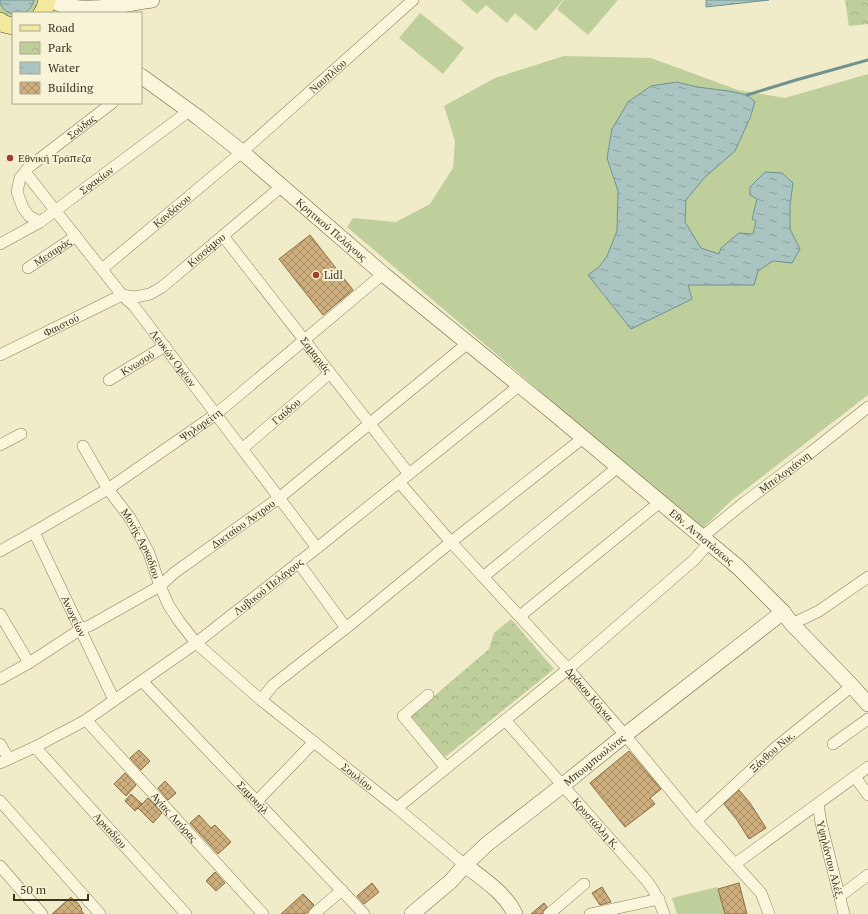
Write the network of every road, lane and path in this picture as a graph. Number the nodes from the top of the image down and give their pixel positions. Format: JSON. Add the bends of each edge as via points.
{"nodes":[{"id":1,"x":47,"y":0,"type":"edge"},
{"id":2,"x":51,"y":0,"type":"edge"},
{"id":3,"x":152,"y":0,"type":"edge"},
{"id":4,"x":413,"y":0,"type":"edge"},
{"id":5,"x":112,"y":9,"type":"edge"},
{"id":6,"x":43,"y":12,"type":"edge"},
{"id":7,"x":142,"y":78,"type":"edge"},
{"id":8,"x":111,"y":104,"type":"edge"},
{"id":9,"x":189,"y":111,"type":"junction"},
{"id":10,"x":242,"y":152,"type":"junction"},
{"id":11,"x":25,"y":172,"type":"junction"},
{"id":12,"x":282,"y":186,"type":"junction"},
{"id":13,"x":56,"y":210,"type":"junction"},
{"id":14,"x":40,"y":222,"type":"junction"},
{"id":15,"x":76,"y":236,"type":"junction"},
{"id":16,"x":223,"y":236,"type":"junction"},
{"id":17,"x":0,"y":244,"type":"edge"},
{"id":18,"x":28,"y":268,"type":"dead end"},
{"id":19,"x":102,"y":269,"type":"junction"},
{"id":20,"x":383,"y":274,"type":"junction"},
{"id":21,"x":122,"y":295,"type":"junction"},
{"id":22,"x":305,"y":340,"type":"junction"},
{"id":23,"x":468,"y":343,"type":"junction"},
{"id":24,"x":165,"y":346,"type":"junction"},
{"id":25,"x":0,"y":354,"type":"edge"},
{"id":26,"x":330,"y":373,"type":"junction"},
{"id":27,"x":109,"y":380,"type":"dead end"},
{"id":28,"x":520,"y":386,"type":"junction"},
{"id":29,"x":868,"y":407,"type":"edge"},
{"id":30,"x":216,"y":414,"type":"junction"},
{"id":31,"x":370,"y":424,"type":"junction"},
{"id":32,"x":21,"y":434,"type":"dead end"},
{"id":33,"x":583,"y":438,"type":"junction"},
{"id":34,"x":0,"y":445,"type":"edge"},
{"id":35,"x":83,"y":446,"type":"dead end"},
{"id":36,"x":242,"y":448,"type":"junction"},
{"id":37,"x":618,"y":467,"type":"junction"},
{"id":38,"x":409,"y":474,"type":"junction"},
{"id":39,"x":399,"y":482,"type":"junction"},
{"id":40,"x":108,"y":488,"type":"junction"},
{"id":41,"x":279,"y":498,"type":"junction"},
{"id":42,"x":660,"y":502,"type":"junction"},
{"id":43,"x":34,"y":532,"type":"junction"},
{"id":44,"x":705,"y":540,"type":"junction"},
{"id":45,"x":451,"y":542,"type":"junction"},
{"id":46,"x":317,"y":548,"type":"junction"},
{"id":47,"x":0,"y":551,"type":"edge"},
{"id":48,"x":298,"y":562,"type":"junction"},
{"id":49,"x":483,"y":577,"type":"junction"},
{"id":50,"x":868,"y":577,"type":"edge"},
{"id":51,"x":160,"y":586,"type":"junction"},
{"id":52,"x":0,"y":614,"type":"edge"},
{"id":53,"x":520,"y":616,"type":"junction"},
{"id":54,"x":787,"y":618,"type":"junction"},
{"id":55,"x":346,"y":628,"type":"junction"},
{"id":56,"x":81,"y":629,"type":"junction"},
{"id":57,"x":196,"y":643,"type":"junction"},
{"id":58,"x":29,"y":663,"type":"junction"},
{"id":59,"x":568,"y":669,"type":"junction"},
{"id":60,"x":0,"y":679,"type":"edge"},
{"id":61,"x":142,"y":681,"type":"junction"},
{"id":62,"x":852,"y":686,"type":"junction"},
{"id":63,"x":428,"y":696,"type":"dead end"},
{"id":64,"x":114,"y":700,"type":"junction"},
{"id":65,"x":261,"y":700,"type":"junction"},
{"id":66,"x":868,"y":704,"type":"edge"},
{"id":67,"x":868,"y":719,"type":"edge"},
{"id":68,"x":86,"y":720,"type":"junction"},
{"id":69,"x":504,"y":720,"type":"junction"},
{"id":70,"x":625,"y":735,"type":"junction"},
{"id":71,"x":314,"y":742,"type":"junction"},
{"id":72,"x":0,"y":744,"type":"edge"},
{"id":73,"x":833,"y":744,"type":"dead end"},
{"id":74,"x":35,"y":747,"type":"junction"},
{"id":75,"x":4,"y":761,"type":"edge"},
{"id":76,"x":868,"y":767,"type":"edge"},
{"id":77,"x":446,"y":768,"type":"junction"},
{"id":78,"x":854,"y":777,"type":"junction"},
{"id":79,"x":563,"y":785,"type":"junction"},
{"id":80,"x":868,"y":795,"type":"edge"},
{"id":81,"x":0,"y":801,"type":"edge"},
{"id":82,"x":257,"y":801,"type":"junction"},
{"id":83,"x":818,"y":804,"type":"junction"},
{"id":84,"x":397,"y":808,"type":"junction"},
{"id":85,"x":696,"y":821,"type":"junction"},
{"id":86,"x":465,"y":864,"type":"junction"},
{"id":87,"x":736,"y":864,"type":"junction"},
{"id":88,"x":0,"y":866,"type":"edge"},
{"id":89,"x":868,"y":875,"type":"edge"},
{"id":90,"x":584,"y":884,"type":"dead end"},
{"id":91,"x":342,"y":890,"type":"junction"},
{"id":92,"x":840,"y":896,"type":"junction"},
{"id":93,"x":659,"y":899,"type":"junction"},
{"id":94,"x":183,"y":913,"type":"edge"},
{"id":95,"x":42,"y":914,"type":"edge"},
{"id":96,"x":100,"y":914,"type":"edge"},
{"id":97,"x":263,"y":914,"type":"edge"},
{"id":98,"x":314,"y":914,"type":"edge"},
{"id":99,"x":364,"y":914,"type":"edge"},
{"id":100,"x":412,"y":914,"type":"edge"},
{"id":101,"x":515,"y":914,"type":"edge"},
{"id":102,"x":549,"y":914,"type":"edge"},
{"id":103,"x":590,"y":914,"type":"edge"},
{"id":104,"x":664,"y":914,"type":"edge"},
{"id":105,"x":769,"y":914,"type":"edge"},
{"id":106,"x":844,"y":914,"type":"edge"}],
"edges":[{"from":1,"to":6,"type":"main road"},
{"from":2,"to":5,"type":"street","via":[[82,8]]},
{"from":3,"to":5,"type":"street"},
{"from":4,"to":10,"type":"street","name":"Ναυπλίου"},
{"from":7,"to":9,"type":"street","name":"Κρητικού Πελάγους"},
{"from":8,"to":11,"type":"street","name":"Σούδας"},
{"from":9,"to":10,"type":"street","name":"Κρητικού Πελάγους"},
{"from":9,"to":13,"type":"street","name":"Σφακίων"},
{"from":10,"to":12,"type":"street","name":"Κρητικού Πελάγους"},
{"from":10,"to":19,"type":"street","name":"Κανδάνου"},
{"from":11,"to":13,"type":"street","name":"Λευκών Ορέων"},
{"from":11,"to":14,"type":"street","name":"Σούδας","via":[[20,178],[17,192],[29,216]]},
{"from":12,"to":16,"type":"street","name":"Κισσάμου"},
{"from":12,"to":20,"type":"street","name":"Κρητικού Πελάγους"},
{"from":13,"to":14,"type":"street","name":"Σφακίων"},
{"from":13,"to":15,"type":"street","name":"Λευκών Ορέων"},
{"from":14,"to":17,"type":"street","name":"Σφακίων"},
{"from":15,"to":18,"type":"street","name":"Μεσαράς"},
{"from":15,"to":19,"type":"street","name":"Λευκών Ορέων"},
{"from":16,"to":21,"type":"street","name":"Κισσάμου","via":[[162,287],[150,294]]},
{"from":16,"to":22,"type":"street","name":"Σαμαριάς"},
{"from":19,"to":21,"type":"street","name":"Λευκών Ορέων"},
{"from":20,"to":22,"type":"street","name":"Ψηλορείτη"},
{"from":20,"to":23,"type":"street","name":"Κρητικού Πελάγους"},
{"from":21,"to":24,"type":"street","name":"Λευκών Ορέων","via":[[134,306]]},
{"from":21,"to":25,"type":"street","name":"Φαιστού"},
{"from":22,"to":26,"type":"street","name":"Σαμαριάς"},
{"from":22,"to":30,"type":"street","name":"Ψηλορείτη"},
{"from":23,"to":28,"type":"street","name":"Κρητικού Πελάγους"},
{"from":23,"to":31,"type":"street","name":"Δικταίου Άντρου"},
{"from":24,"to":27,"type":"street","name":"Κνωσού"},
{"from":24,"to":30,"type":"street","name":"Λευκών Ορέων"},
{"from":26,"to":31,"type":"street","name":"Σαμαριάς"},
{"from":26,"to":36,"type":"street","name":"Γαύδου"},
{"from":28,"to":33,"type":"street","name":"Εθν. Αντιστάσεως"},
{"from":28,"to":38,"type":"street","name":"Λυβικού Πελάγους"},
{"from":29,"to":44,"type":"street","name":"Μπελογιάννη","via":[[745,502]]},
{"from":30,"to":36,"type":"street","name":"Λευκών Ορέων"},
{"from":30,"to":40,"type":"street","name":"Ψηλορείτη"},
{"from":31,"to":38,"type":"street","name":"Σαμαριάς"},
{"from":31,"to":41,"type":"street","name":"Δικταίου Άντρου"},
{"from":32,"to":34,"type":"street"},
{"from":33,"to":37,"type":"street","name":"Εθν. Αντιστάσεως"},
{"from":33,"to":45,"type":"street"},
{"from":35,"to":40,"type":"street","name":"Μονής Αρκαδίου"},
{"from":36,"to":41,"type":"street","name":"Λευκών Ορέων"},
{"from":37,"to":42,"type":"street","name":"Εθν. Αντιστάσεως"},
{"from":37,"to":49,"type":"street"},
{"from":38,"to":39,"type":"street","name":"Λυβικού Πελάγους"},
{"from":39,"to":45,"type":"street","name":"Δράκου Κόγκα"},
{"from":39,"to":46,"type":"street","name":"Λυβικού Πελάγους"},
{"from":40,"to":43,"type":"street","name":"Ψηλορείτη"},
{"from":40,"to":51,"type":"street","name":"Μονής Αρκαδίου","via":[[140,536],[149,553]]},
{"from":41,"to":46,"type":"street","name":"Λευκών Ορέων"},
{"from":41,"to":51,"type":"street","name":"Δικταίου Άντρου"},
{"from":42,"to":44,"type":"street","name":"Εθν. Αντιστάσεως"},
{"from":42,"to":53,"type":"street"},
{"from":43,"to":47,"type":"street","name":"Ψηλορείτη"},
{"from":43,"to":56,"type":"street","name":"Ανωγείων"},
{"from":44,"to":54,"type":"street","name":"Εθν. Αντιστάσεως","via":[[752,580]]},
{"from":44,"to":59,"type":"street","name":"Μπελογιάννη","via":[[694,560]]},
{"from":45,"to":49,"type":"street","name":"Δράκου Κόγκα"},
{"from":45,"to":55,"type":"street"},
{"from":46,"to":48,"type":"street","name":"Λυβικού Πελάγους"},
{"from":48,"to":55,"type":"street"},
{"from":48,"to":57,"type":"street","name":"Λυβικού Πελάγους"},
{"from":49,"to":53,"type":"street","name":"Δράκου Κόγκα"},
{"from":50,"to":54,"type":"street","name":"Μπουμπουλίνας","via":[[819,611]]},
{"from":51,"to":56,"type":"street","name":"Δικταίου Άντρου"},
{"from":51,"to":57,"type":"street","name":"Μονής Αρκαδίου","via":[[169,606]]},
{"from":52,"to":58,"type":"street"},
{"from":53,"to":59,"type":"street","name":"Δράκου Κόγκα"},
{"from":54,"to":62,"type":"street","name":"Εθν. Αντιστάσεως"},
{"from":54,"to":70,"type":"street","name":"Μπουμπουλίνας"},
{"from":55,"to":65,"type":"street","via":[[273,685]]},
{"from":56,"to":58,"type":"street","name":"Δικταίου Άντρου"},
{"from":56,"to":64,"type":"street","name":"Ανωγείων"},
{"from":57,"to":61,"type":"street","name":"Λυβικού Πελάγους"},
{"from":57,"to":65,"type":"street","name":"Σουλίου"},
{"from":58,"to":60,"type":"street","name":"Δικταίου Άντρου"},
{"from":59,"to":69,"type":"street","name":"Μπελογιάννη"},
{"from":59,"to":70,"type":"street","name":"Δράκου Κόγκα"},
{"from":61,"to":64,"type":"street","name":"Λυβικού Πελάγους"},
{"from":61,"to":82,"type":"street","name":"Σαμουήλ"},
{"from":62,"to":66,"type":"street","name":"Εθν. Αντιστάσεως"},
{"from":62,"to":85,"type":"street","name":"Ξάνθου Νικ.","via":[[775,748]]},
{"from":63,"to":77,"type":"street","via":[[403,716]]},
{"from":64,"to":68,"type":"street","name":"Λυβικού Πελάγους"},
{"from":65,"to":71,"type":"street","name":"Σουλίου"},
{"from":67,"to":73,"type":"street"},
{"from":68,"to":74,"type":"street","name":"Λυβικού Πελάγους"},
{"from":68,"to":97,"type":"street","name":"Αγίας Λαύρας"},
{"from":69,"to":77,"type":"street","name":"Μπελογιάννη"},
{"from":69,"to":79,"type":"street","name":"Κρυστάλλη Κ."},
{"from":70,"to":79,"type":"street","name":"Μπουμπουλίνας"},
{"from":70,"to":85,"type":"street","name":"Δράκου Κόγκα"},
{"from":71,"to":82,"type":"street"},
{"from":71,"to":84,"type":"street","name":"Σουλίου"},
{"from":72,"to":75,"type":"street"},
{"from":74,"to":75,"type":"street","name":"Λυβικού Πελάγους"},
{"from":74,"to":94,"type":"street","name":"Αρκαδίου"},
{"from":76,"to":78,"type":"street"},
{"from":77,"to":84,"type":"street","name":"Μπελογιάννη"},
{"from":78,"to":80,"type":"street"},
{"from":78,"to":83,"type":"street"},
{"from":79,"to":86,"type":"street","name":"Μπουμπουλίνας"},
{"from":79,"to":93,"type":"street","name":"Κρυστάλλη Κ.","via":[[647,881]]},
{"from":81,"to":96,"type":"street"},
{"from":82,"to":91,"type":"street","name":"Σαμουήλ"},
{"from":83,"to":87,"type":"street"},
{"from":83,"to":92,"type":"street","name":"Υψηλάντου Αλέξ."},
{"from":84,"to":86,"type":"street","name":"Σουλίου"},
{"from":85,"to":87,"type":"street","name":"Δράκου Κόγκα"},
{"from":86,"to":100,"type":"street","name":"Μπουμπουλίνας","via":[[451,881]]},
{"from":86,"to":101,"type":"street","name":"Σουλίου","via":[[499,892]]},
{"from":87,"to":105,"type":"street","name":"Δράκου Κόγκα","via":[[761,894]]},
{"from":88,"to":95,"type":"street"},
{"from":89,"to":92,"type":"street"},
{"from":90,"to":102,"type":"street"},
{"from":91,"to":98,"type":"street"},
{"from":91,"to":99,"type":"street","name":"Σαμουήλ"},
{"from":92,"to":106,"type":"street","name":"Υψηλάντου Αλέξ."},
{"from":93,"to":103,"type":"street"},
{"from":93,"to":104,"type":"street","name":"Κρυστάλλη Κ."}]}
